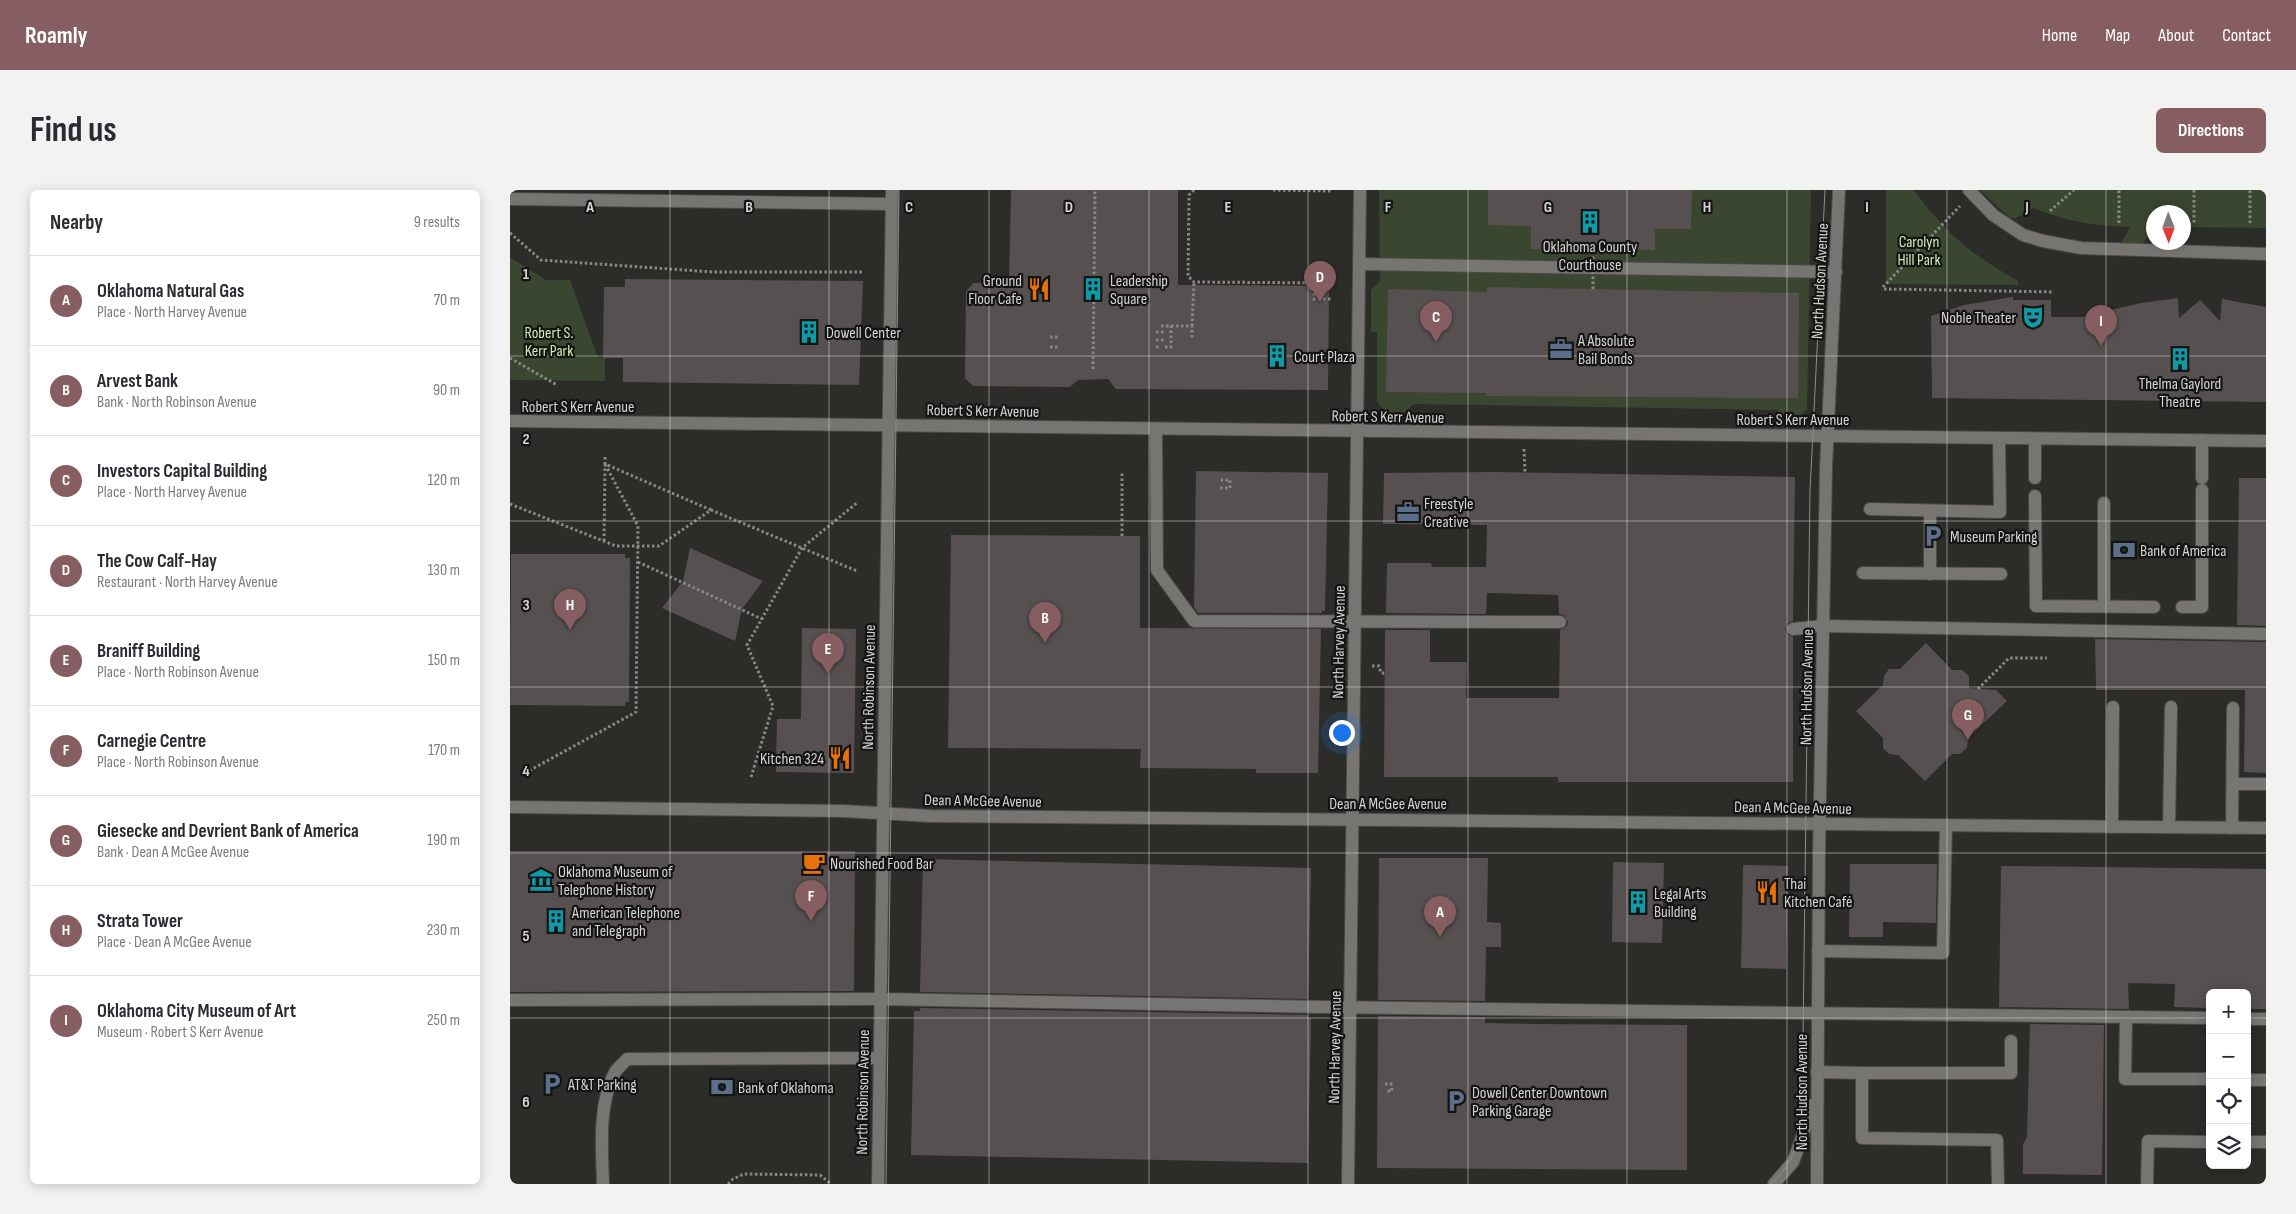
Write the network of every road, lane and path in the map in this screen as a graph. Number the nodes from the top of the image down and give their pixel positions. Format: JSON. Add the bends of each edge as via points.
{"nodes":[{"id":1,"x":892,"y":190,"type":"edge"},
{"id":2,"x":1095,"y":190,"type":"edge"},
{"id":3,"x":1194,"y":190,"type":"edge"},
{"id":4,"x":1273,"y":190,"type":"edge"},
{"id":5,"x":1360,"y":190,"type":"edge"},
{"id":6,"x":1839,"y":190,"type":"edge"},
{"id":7,"x":1969,"y":190,"type":"edge"},
{"id":8,"x":2074,"y":190,"type":"edge"},
{"id":9,"x":2120,"y":190,"type":"edge"},
{"id":10,"x":2194,"y":190,"type":"edge"},
{"id":11,"x":2250,"y":190,"type":"edge"},
{"id":12,"x":1332,"y":191,"type":"edge"},
{"id":13,"x":510,"y":199,"type":"edge"},
{"id":14,"x":892,"y":204,"type":"junction"},
{"id":15,"x":1962,"y":204,"type":"dead end"},
{"id":16,"x":2050,"y":212,"type":"dead end"},
{"id":17,"x":2119,"y":222,"type":"dead end"},
{"id":18,"x":2194,"y":223,"type":"dead end"},
{"id":19,"x":2250,"y":223,"type":"dead end"},
{"id":20,"x":510,"y":233,"type":"edge"},
{"id":21,"x":1593,"y":250,"type":"dead end"},
{"id":22,"x":2266,"y":254,"type":"edge"},
{"id":23,"x":1359,"y":264,"type":"junction"},
{"id":24,"x":862,"y":272,"type":"dead end"},
{"id":25,"x":1836,"y":272,"type":"junction"},
{"id":26,"x":1194,"y":282,"type":"junction"},
{"id":27,"x":1315,"y":283,"type":"junction"},
{"id":28,"x":1332,"y":283,"type":"dead end"},
{"id":29,"x":1593,"y":289,"type":"dead end"},
{"id":30,"x":2054,"y":292,"type":"dead end"},
{"id":31,"x":1331,"y":299,"type":"dead end"},
{"id":32,"x":1161,"y":326,"type":"dead end"},
{"id":33,"x":1171,"y":326,"type":"junction"},
{"id":34,"x":1192,"y":326,"type":"junction"},
{"id":35,"x":1156,"y":332,"type":"dead end"},
{"id":36,"x":1164,"y":332,"type":"dead end"},
{"id":37,"x":1050,"y":337,"type":"dead end"},
{"id":38,"x":1058,"y":337,"type":"dead end"},
{"id":39,"x":1192,"y":339,"type":"dead end"},
{"id":40,"x":1156,"y":340,"type":"dead end"},
{"id":41,"x":1164,"y":340,"type":"dead end"},
{"id":42,"x":1050,"y":347,"type":"dead end"},
{"id":43,"x":1058,"y":347,"type":"dead end"},
{"id":44,"x":1156,"y":347,"type":"dead end"},
{"id":45,"x":510,"y":358,"type":"edge"},
{"id":46,"x":1093,"y":369,"type":"dead end"},
{"id":47,"x":557,"y":384,"type":"dead end"},
{"id":48,"x":510,"y":421,"type":"edge"},
{"id":49,"x":888,"y":424,"type":"junction"},
{"id":50,"x":1156,"y":429,"type":"junction"},
{"id":51,"x":1356,"y":432,"type":"junction"},
{"id":52,"x":1524,"y":433,"type":"junction"},
{"id":53,"x":1828,"y":435,"type":"junction"},
{"id":54,"x":2000,"y":438,"type":"junction"},
{"id":55,"x":2035,"y":439,"type":"junction"},
{"id":56,"x":2202,"y":440,"type":"junction"},
{"id":57,"x":2266,"y":441,"type":"edge"},
{"id":58,"x":606,"y":457,"type":"dead end"},
{"id":59,"x":605,"y":464,"type":"junction"},
{"id":60,"x":1122,"y":472,"type":"dead end"},
{"id":61,"x":1525,"y":473,"type":"dead end"},
{"id":62,"x":2035,"y":478,"type":"dead end"},
{"id":63,"x":1221,"y":480,"type":"dead end"},
{"id":64,"x":1220,"y":488,"type":"dead end"},
{"id":65,"x":2035,"y":496,"type":"dead end"},
{"id":66,"x":858,"y":502,"type":"dead end"},
{"id":67,"x":2104,"y":503,"type":"dead end"},
{"id":68,"x":510,"y":504,"type":"edge"},
{"id":69,"x":1870,"y":509,"type":"dead end"},
{"id":70,"x":711,"y":510,"type":"junction"},
{"id":71,"x":1930,"y":510,"type":"junction"},
{"id":72,"x":1122,"y":536,"type":"dead end"},
{"id":73,"x":604,"y":542,"type":"junction"},
{"id":74,"x":638,"y":546,"type":"junction"},
{"id":75,"x":802,"y":548,"type":"junction"},
{"id":76,"x":638,"y":562,"type":"junction"},
{"id":77,"x":857,"y":571,"type":"dead end"},
{"id":78,"x":1863,"y":573,"type":"dead end"},
{"id":79,"x":1930,"y":574,"type":"junction"},
{"id":80,"x":2001,"y":574,"type":"dead end"},
{"id":81,"x":2104,"y":606,"type":"junction"},
{"id":82,"x":2154,"y":606,"type":"dead end"},
{"id":83,"x":2182,"y":607,"type":"dead end"},
{"id":84,"x":762,"y":619,"type":"junction"},
{"id":85,"x":1354,"y":622,"type":"junction"},
{"id":86,"x":1560,"y":622,"type":"dead end"},
{"id":87,"x":1823,"y":626,"type":"junction"},
{"id":88,"x":1793,"y":629,"type":"dead end"},
{"id":89,"x":2266,"y":634,"type":"edge"},
{"id":90,"x":2047,"y":658,"type":"dead end"},
{"id":91,"x":1372,"y":666,"type":"dead end"},
{"id":92,"x":1385,"y":673,"type":"dead end"},
{"id":93,"x":1978,"y":689,"type":"dead end"},
{"id":94,"x":2114,"y":707,"type":"dead end"},
{"id":95,"x":2171,"y":707,"type":"dead end"},
{"id":96,"x":2234,"y":708,"type":"dead end"},
{"id":97,"x":525,"y":773,"type":"dead end"},
{"id":98,"x":751,"y":776,"type":"dead end"},
{"id":99,"x":2233,"y":784,"type":"junction"},
{"id":100,"x":2266,"y":784,"type":"edge"},
{"id":101,"x":510,"y":807,"type":"edge"},
{"id":102,"x":882,"y":813,"type":"junction"},
{"id":103,"x":1352,"y":818,"type":"junction"},
{"id":104,"x":1819,"y":824,"type":"junction"},
{"id":105,"x":1946,"y":826,"type":"junction"},
{"id":106,"x":2112,"y":827,"type":"junction"},
{"id":107,"x":2169,"y":827,"type":"junction"},
{"id":108,"x":2232,"y":828,"type":"junction"},
{"id":109,"x":2266,"y":828,"type":"edge"},
{"id":110,"x":1818,"y":951,"type":"junction"},
{"id":111,"x":880,"y":999,"type":"junction"},
{"id":112,"x":510,"y":1000,"type":"edge"},
{"id":113,"x":1350,"y":1008,"type":"junction"},
{"id":114,"x":1818,"y":1014,"type":"junction"},
{"id":115,"x":2126,"y":1017,"type":"junction"},
{"id":116,"x":2206,"y":1018,"type":"edge"},
{"id":117,"x":2251,"y":1019,"type":"edge"},
{"id":118,"x":2266,"y":1019,"type":"edge"},
{"id":119,"x":2012,"y":1041,"type":"dead end"},
{"id":120,"x":879,"y":1058,"type":"junction"},
{"id":121,"x":1817,"y":1072,"type":"junction"},
{"id":122,"x":1862,"y":1074,"type":"junction"},
{"id":123,"x":2206,"y":1080,"type":"edge"},
{"id":124,"x":2251,"y":1080,"type":"edge"},
{"id":125,"x":2266,"y":1080,"type":"edge"},
{"id":126,"x":1385,"y":1084,"type":"dead end"},
{"id":127,"x":1386,"y":1091,"type":"dead end"},
{"id":128,"x":1817,"y":1092,"type":"junction"},
{"id":129,"x":2206,"y":1142,"type":"edge"},
{"id":130,"x":2251,"y":1142,"type":"edge"},
{"id":131,"x":2266,"y":1142,"type":"edge"},
{"id":132,"x":603,"y":1184,"type":"edge"},
{"id":133,"x":728,"y":1184,"type":"edge"},
{"id":134,"x":831,"y":1184,"type":"edge"},
{"id":135,"x":878,"y":1184,"type":"edge"},
{"id":136,"x":1348,"y":1184,"type":"edge"},
{"id":137,"x":1774,"y":1184,"type":"edge"},
{"id":138,"x":1817,"y":1184,"type":"edge"},
{"id":139,"x":1998,"y":1184,"type":"edge"},
{"id":140,"x":2148,"y":1184,"type":"edge"}],
"edges":[{"from":1,"to":14,"type":"street","name":"North Robinson Avenue"},
{"from":2,"to":46,"type":"path"},
{"from":3,"to":26,"type":"path","via":[[1188,195],[1188,276]]},
{"from":4,"to":12,"type":"path"},
{"from":5,"to":23,"type":"street","name":"North Harvey Avenue"},
{"from":6,"to":25,"type":"street","name":"North Hudson Avenue"},
{"from":7,"to":22,"type":"street","via":[[1993,215],[2023,235],[2043,241],[2080,248]]},
{"from":8,"to":16,"type":"path"},
{"from":9,"to":17,"type":"path"},
{"from":10,"to":18,"type":"path"},
{"from":11,"to":19,"type":"path"},
{"from":13,"to":14,"type":"street"},
{"from":14,"to":49,"type":"street","name":"North Robinson Avenue"},
{"from":15,"to":30,"type":"path","via":[[1883,288]]},
{"from":20,"to":24,"type":"path","via":[[541,260],[713,272]]},
{"from":21,"to":29,"type":"path","bridge":true},
{"from":23,"to":25,"type":"street"},
{"from":23,"to":51,"type":"street","name":"North Harvey Avenue"},
{"from":25,"to":53,"type":"street","name":"North Hudson Avenue"},
{"from":26,"to":27,"type":"path"},
{"from":26,"to":34,"type":"path"},
{"from":27,"to":28,"type":"path"},
{"from":27,"to":31,"type":"path","via":[[1314,299]]},
{"from":32,"to":33,"type":"path"},
{"from":33,"to":34,"type":"path"},
{"from":33,"to":44,"type":"path","via":[[1171,347]]},
{"from":34,"to":39,"type":"path"},
{"from":35,"to":36,"type":"path"},
{"from":37,"to":38,"type":"path"},
{"from":40,"to":41,"type":"path"},
{"from":42,"to":43,"type":"path"},
{"from":45,"to":47,"type":"path"},
{"from":48,"to":49,"type":"street","name":"Robert S Kerr Avenue"},
{"from":49,"to":50,"type":"street","name":"Robert S Kerr Avenue"},
{"from":49,"to":102,"type":"street","name":"North Robinson Avenue"},
{"from":50,"to":51,"type":"street","name":"Robert S Kerr Avenue"},
{"from":50,"to":85,"type":"street","via":[[1156,570],[1194,621]]},
{"from":51,"to":52,"type":"street","name":"Robert S Kerr Avenue"},
{"from":51,"to":85,"type":"street","name":"North Harvey Avenue"},
{"from":52,"to":53,"type":"street","name":"Robert S Kerr Avenue"},
{"from":52,"to":61,"type":"path"},
{"from":53,"to":54,"type":"street","name":"Robert S Kerr Avenue"},
{"from":53,"to":87,"type":"street","name":"North Hudson Avenue"},
{"from":54,"to":55,"type":"street","name":"Robert S Kerr Avenue"},
{"from":54,"to":71,"type":"street","via":[[2000,512]]},
{"from":55,"to":56,"type":"street","name":"Robert S Kerr Avenue"},
{"from":55,"to":62,"type":"street"},
{"from":56,"to":57,"type":"street","name":"Robert S Kerr Avenue"},
{"from":56,"to":83,"type":"street","via":[[2202,607]]},
{"from":58,"to":59,"type":"path"},
{"from":59,"to":70,"type":"path"},
{"from":59,"to":73,"type":"path"},
{"from":59,"to":74,"type":"path","via":[[638,526]]},
{"from":60,"to":72,"type":"path"},
{"from":63,"to":64,"type":"path","via":[[1230,480],[1230,488]]},
{"from":65,"to":81,"type":"street","via":[[2036,606]]},
{"from":66,"to":75,"type":"path"},
{"from":67,"to":81,"type":"street"},
{"from":68,"to":73,"type":"path"},
{"from":69,"to":71,"type":"street"},
{"from":70,"to":74,"type":"path","via":[[659,546]]},
{"from":70,"to":75,"type":"path"},
{"from":71,"to":79,"type":"street"},
{"from":73,"to":74,"type":"path","via":[[616,546]]},
{"from":74,"to":76,"type":"path"},
{"from":75,"to":77,"type":"path"},
{"from":75,"to":84,"type":"path"},
{"from":76,"to":84,"type":"path"},
{"from":76,"to":97,"type":"path","via":[[636,712]]},
{"from":78,"to":79,"type":"street"},
{"from":79,"to":80,"type":"street"},
{"from":81,"to":82,"type":"street"},
{"from":84,"to":98,"type":"path","via":[[747,645],[773,706]]},
{"from":85,"to":86,"type":"street"},
{"from":85,"to":103,"type":"street","name":"North Harvey Avenue"},
{"from":87,"to":88,"type":"street"},
{"from":87,"to":89,"type":"street"},
{"from":87,"to":104,"type":"street","name":"North Hudson Avenue"},
{"from":90,"to":93,"type":"path","via":[[2009,658]]},
{"from":91,"to":92,"type":"path","via":[[1379,666],[1381,674]]},
{"from":94,"to":106,"type":"street"},
{"from":95,"to":107,"type":"street"},
{"from":96,"to":99,"type":"street"},
{"from":99,"to":100,"type":"street"},
{"from":99,"to":108,"type":"street"},
{"from":101,"to":102,"type":"street","name":"Dean A McGee Avenue"},
{"from":102,"to":103,"type":"street","name":"Dean A McGee Avenue"},
{"from":102,"to":111,"type":"street","name":"North Robinson Avenue"},
{"from":103,"to":104,"type":"street","name":"Dean A McGee Avenue"},
{"from":103,"to":113,"type":"street","name":"North Harvey Avenue"},
{"from":104,"to":105,"type":"street","name":"Dean A McGee Avenue"},
{"from":104,"to":110,"type":"street","name":"North Hudson Avenue"},
{"from":105,"to":106,"type":"street","name":"Dean A McGee Avenue"},
{"from":105,"to":110,"type":"street","via":[[1943,953]]},
{"from":106,"to":107,"type":"street","name":"Dean A McGee Avenue"},
{"from":107,"to":108,"type":"street","name":"Dean A McGee Avenue"},
{"from":108,"to":109,"type":"street","name":"Dean A McGee Avenue"},
{"from":110,"to":114,"type":"street","name":"North Hudson Avenue"},
{"from":111,"to":112,"type":"street"},
{"from":111,"to":113,"type":"street"},
{"from":111,"to":120,"type":"street","name":"North Robinson Avenue"},
{"from":113,"to":114,"type":"street"},
{"from":113,"to":136,"type":"street","name":"North Harvey Avenue"},
{"from":114,"to":115,"type":"street"},
{"from":114,"to":121,"type":"street","name":"North Hudson Avenue"},
{"from":115,"to":116,"type":"street"},
{"from":115,"to":123,"type":"street","via":[[2124,1078]]},
{"from":117,"to":118,"type":"street"},
{"from":119,"to":122,"type":"street","via":[[2012,1073]]},
{"from":120,"to":132,"type":"street","via":[[627,1059],[614,1073],[601,1127]]},
{"from":120,"to":135,"type":"street","name":"North Robinson Avenue"},
{"from":121,"to":122,"type":"street"},
{"from":121,"to":128,"type":"street","name":"North Hudson Avenue"},
{"from":122,"to":139,"type":"street","via":[[1862,1138],[1997,1140]]},
{"from":124,"to":125,"type":"street"},
{"from":126,"to":127,"type":"path","via":[[1392,1084],[1392,1091]]},
{"from":128,"to":137,"type":"street","via":[[1793,1162]]},
{"from":128,"to":138,"type":"street","name":"North Hudson Avenue"},
{"from":129,"to":140,"type":"street","via":[[2148,1141]]},
{"from":130,"to":131,"type":"street"},
{"from":133,"to":134,"type":"path","via":[[744,1174],[820,1175]]}]}
